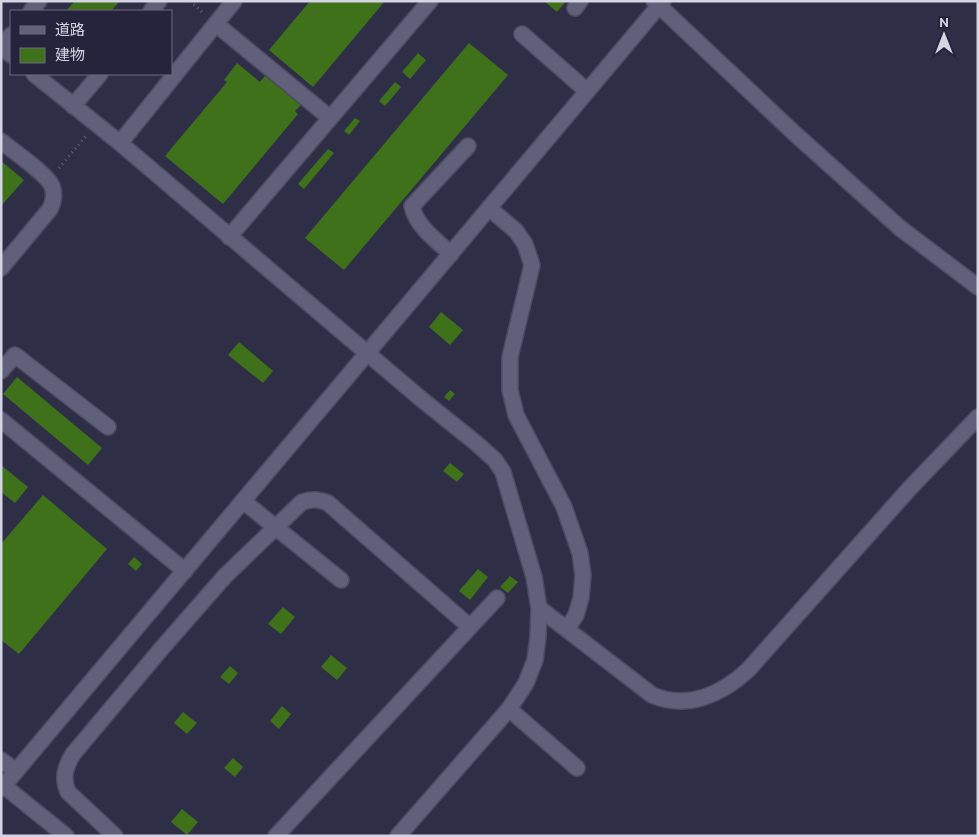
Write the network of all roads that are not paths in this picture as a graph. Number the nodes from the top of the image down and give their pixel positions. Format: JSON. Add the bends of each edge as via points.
{"nodes":[{"id":1,"x":234,"y":1,"type":"edge"},
{"id":2,"x":430,"y":1,"type":"edge"},
{"id":3,"x":659,"y":3,"type":"edge"},
{"id":4,"x":216,"y":24,"type":"junction"},
{"id":5,"x":522,"y":34,"type":"dead end"},
{"id":6,"x":10,"y":35,"type":"edge"},
{"id":7,"x":10,"y":54,"type":"edge"},
{"id":8,"x":35,"y":75,"type":"edge"},
{"id":9,"x":99,"y":75,"type":"edge"},
{"id":10,"x":587,"y":91,"type":"junction"},
{"id":11,"x":73,"y":106,"type":"junction"},
{"id":12,"x":330,"y":118,"type":"junction"},
{"id":13,"x":1,"y":141,"type":"edge"},
{"id":14,"x":120,"y":143,"type":"junction"},
{"id":15,"x":468,"y":146,"type":"dead end"},
{"id":16,"x":489,"y":208,"type":"junction"},
{"id":17,"x":229,"y":237,"type":"junction"},
{"id":18,"x":451,"y":254,"type":"junction"},
{"id":19,"x":1,"y":268,"type":"edge"},
{"id":20,"x":978,"y":286,"type":"edge"},
{"id":21,"x":367,"y":353,"type":"junction"},
{"id":22,"x":1,"y":371,"type":"edge"},
{"id":23,"x":978,"y":417,"type":"edge"},
{"id":24,"x":1,"y":420,"type":"edge"},
{"id":25,"x":108,"y":427,"type":"dead end"},
{"id":26,"x":243,"y":501,"type":"junction"},
{"id":27,"x":276,"y":528,"type":"junction"},
{"id":28,"x":184,"y":571,"type":"junction"},
{"id":29,"x":341,"y":580,"type":"dead end"},
{"id":30,"x":497,"y":598,"type":"dead end"},
{"id":31,"x":539,"y":608,"type":"junction"},
{"id":32,"x":470,"y":627,"type":"junction"},
{"id":33,"x":567,"y":629,"type":"junction"},
{"id":34,"x":509,"y":709,"type":"junction"},
{"id":35,"x":1,"y":760,"type":"edge"},
{"id":36,"x":577,"y":768,"type":"dead end"},
{"id":37,"x":16,"y":771,"type":"junction"},
{"id":38,"x":3,"y":787,"type":"edge"},
{"id":39,"x":66,"y":836,"type":"edge"},
{"id":40,"x":115,"y":836,"type":"edge"},
{"id":41,"x":276,"y":836,"type":"edge"},
{"id":42,"x":398,"y":836,"type":"edge"}],
"edges":[{"from":1,"to":4,"type":"lane"},
{"from":2,"to":12,"type":"lane"},
{"from":3,"to":10,"type":"lane"},
{"from":3,"to":20,"type":"lane","via":[[793,132],[900,228]]},
{"from":4,"to":12,"type":"lane"},
{"from":4,"to":14,"type":"lane"},
{"from":5,"to":10,"type":"lane"},
{"from":6,"to":7,"type":"lane","via":[[2,46]]},
{"from":8,"to":11,"type":"lane"},
{"from":9,"to":11,"type":"lane"},
{"from":10,"to":16,"type":"lane"},
{"from":11,"to":14,"type":"lane"},
{"from":12,"to":17,"type":"lane"},
{"from":13,"to":19,"type":"lane","via":[[48,180],[54,194],[50,209]]},
{"from":14,"to":17,"type":"lane"},
{"from":15,"to":18,"type":"lane","via":[[412,206],[414,216],[422,226]]},
{"from":16,"to":18,"type":"lane"},
{"from":16,"to":33,"type":"lane","via":[[516,231],[525,244],[532,265],[510,357],[510,390],[516,414],[564,507],[580,553],[583,575],[581,598]]},
{"from":17,"to":21,"type":"lane"},
{"from":18,"to":21,"type":"lane"},
{"from":21,"to":26,"type":"lane"},
{"from":21,"to":31,"type":"lane","via":[[495,460],[503,472],[516,511]]},
{"from":22,"to":25,"type":"lane","via":[[15,355]]},
{"from":23,"to":33,"type":"lane","via":[[748,670],[718,692],[676,701],[652,695]]},
{"from":24,"to":28,"type":"lane"},
{"from":26,"to":27,"type":"lane"},
{"from":26,"to":28,"type":"lane"},
{"from":27,"to":29,"type":"lane"},
{"from":27,"to":32,"type":"lane","via":[[302,502],[319,499],[328,503]]},
{"from":27,"to":40,"type":"lane","via":[[225,576],[68,763],[64,783],[68,792]]},
{"from":28,"to":37,"type":"lane"},
{"from":30,"to":32,"type":"lane"},
{"from":31,"to":33,"type":"lane"},
{"from":31,"to":34,"type":"lane","via":[[535,660],[526,683]]},
{"from":32,"to":41,"type":"lane"},
{"from":34,"to":36,"type":"lane"},
{"from":34,"to":42,"type":"lane"},
{"from":35,"to":37,"type":"lane"},
{"from":37,"to":38,"type":"lane"},
{"from":38,"to":39,"type":"lane"}]}
